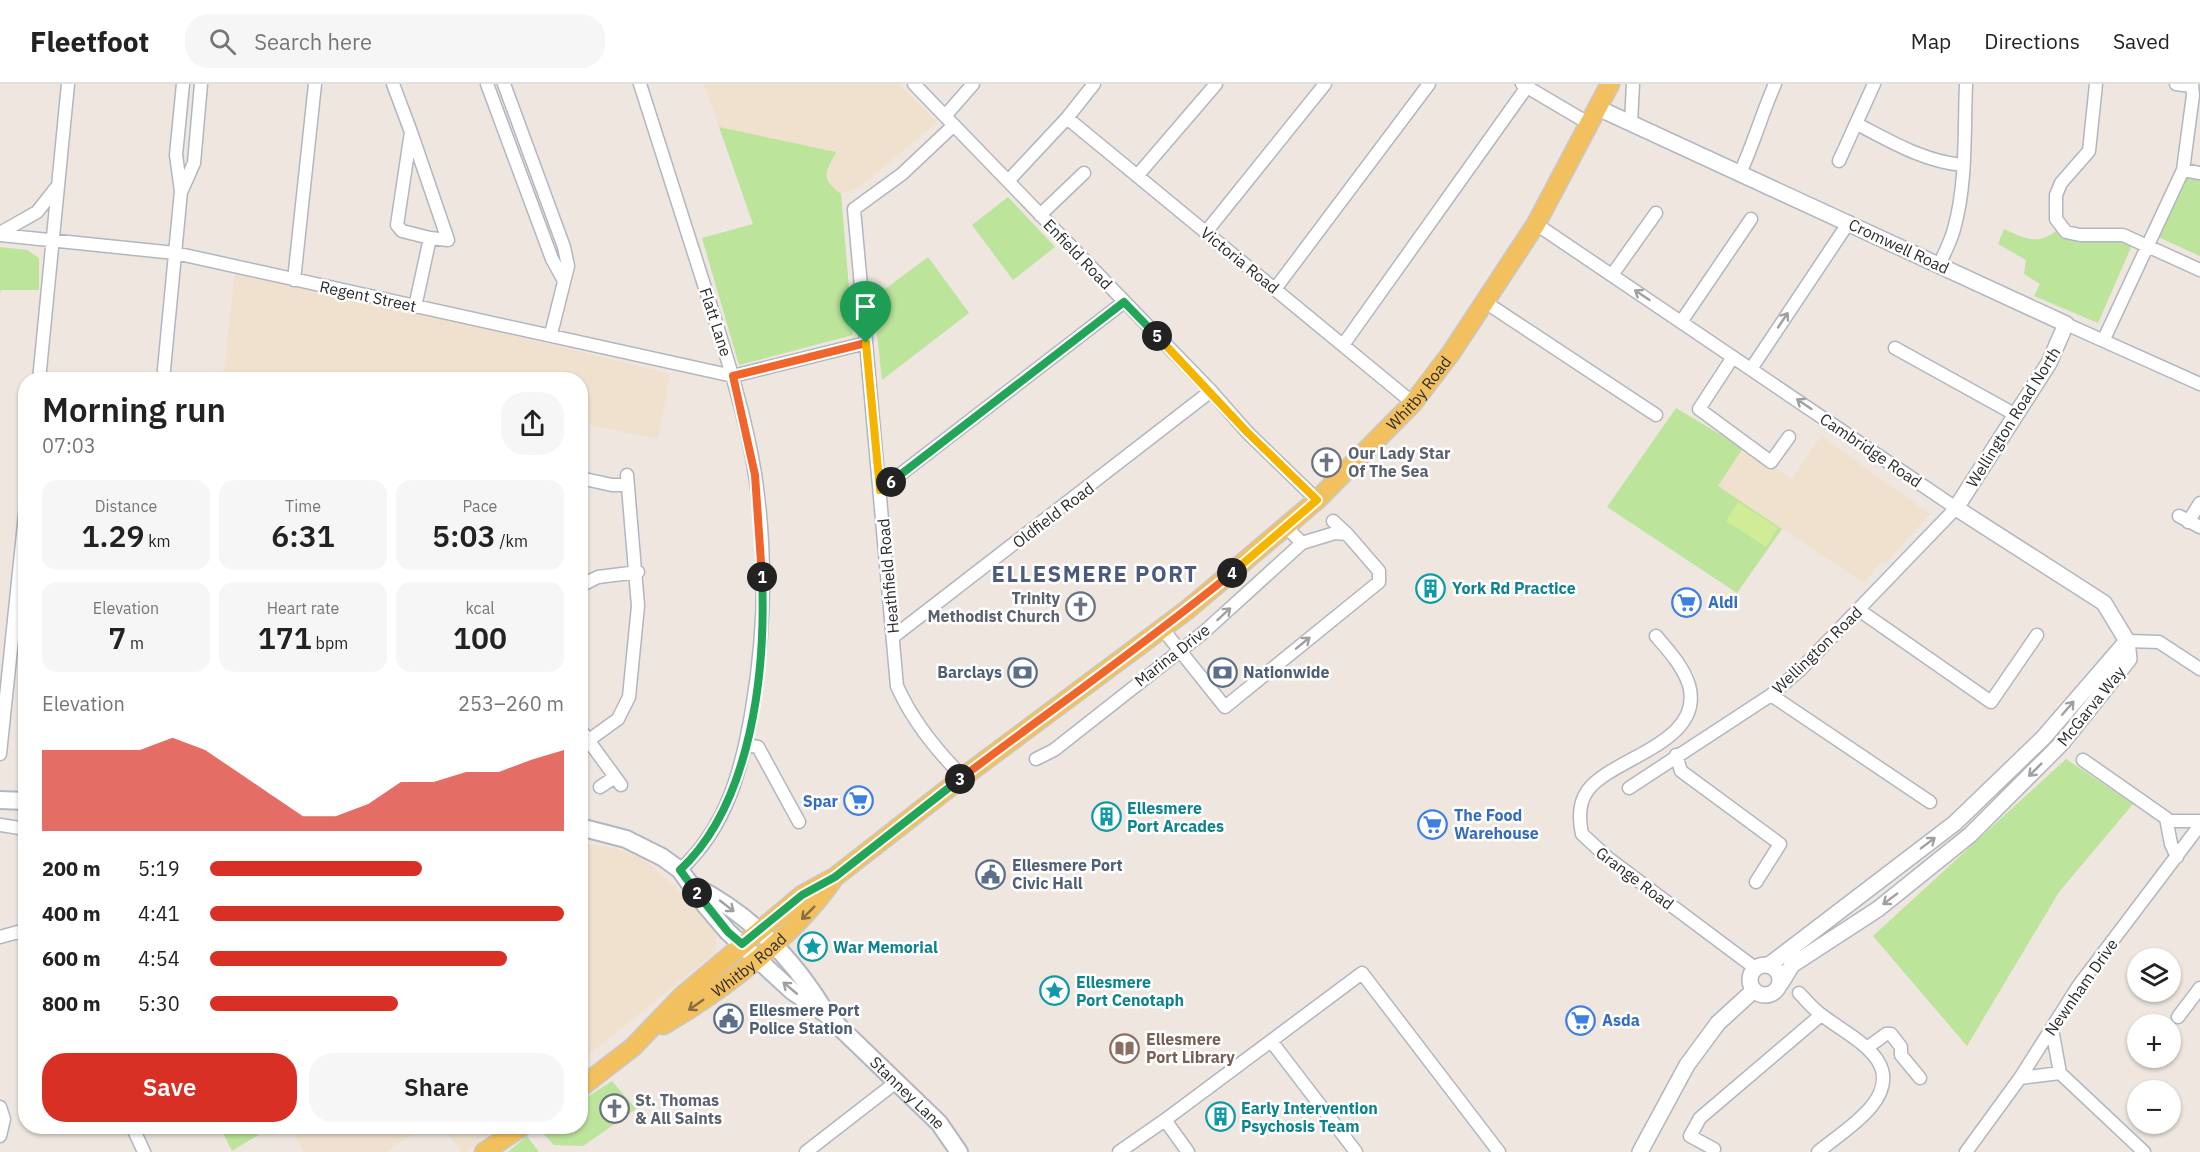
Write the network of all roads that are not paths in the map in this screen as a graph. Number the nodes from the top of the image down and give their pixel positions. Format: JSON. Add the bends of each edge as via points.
{"nodes":[{"id":1,"x":68,"y":84,"type":"edge"},
{"id":2,"x":183,"y":84,"type":"edge"},
{"id":3,"x":201,"y":84,"type":"edge"},
{"id":4,"x":315,"y":84,"type":"edge"},
{"id":5,"x":393,"y":84,"type":"edge"},
{"id":6,"x":487,"y":84,"type":"edge"},
{"id":7,"x":504,"y":84,"type":"edge"},
{"id":8,"x":640,"y":84,"type":"edge"},
{"id":9,"x":914,"y":84,"type":"edge"},
{"id":10,"x":973,"y":84,"type":"edge"},
{"id":11,"x":1094,"y":84,"type":"edge"},
{"id":12,"x":1216,"y":84,"type":"edge"},
{"id":13,"x":1325,"y":84,"type":"edge"},
{"id":14,"x":1429,"y":84,"type":"edge"},
{"id":15,"x":1610,"y":84,"type":"edge"},
{"id":16,"x":1633,"y":84,"type":"edge"},
{"id":17,"x":1775,"y":84,"type":"edge"},
{"id":18,"x":1874,"y":84,"type":"edge"},
{"id":19,"x":1966,"y":84,"type":"edge"},
{"id":20,"x":2096,"y":84,"type":"edge"},
{"id":21,"x":2176,"y":84,"type":"edge"},
{"id":22,"x":1526,"y":85,"type":"edge"},
{"id":23,"x":2192,"y":85,"type":"edge"},
{"id":24,"x":1593,"y":115,"type":"junction"},
{"id":25,"x":1067,"y":118,"type":"junction"},
{"id":26,"x":950,"y":121,"type":"junction"},
{"id":27,"x":1631,"y":123,"type":"junction"},
{"id":28,"x":1857,"y":124,"type":"junction"},
{"id":29,"x":411,"y":132,"type":"junction"},
{"id":30,"x":524,"y":138,"type":"junction"},
{"id":31,"x":509,"y":144,"type":"junction"},
{"id":32,"x":1839,"y":161,"type":"dead end"},
{"id":33,"x":1962,"y":165,"type":"junction"},
{"id":34,"x":2183,"y":170,"type":"junction"},
{"id":35,"x":1084,"y":172,"type":"dead end"},
{"id":36,"x":1740,"y":172,"type":"junction"},
{"id":37,"x":2200,"y":173,"type":"edge"},
{"id":38,"x":1137,"y":176,"type":"junction"},
{"id":39,"x":1008,"y":182,"type":"junction"},
{"id":40,"x":58,"y":185,"type":"junction"},
{"id":41,"x":181,"y":191,"type":"junction"},
{"id":42,"x":1656,"y":213,"type":"dead end"},
{"id":43,"x":1040,"y":215,"type":"junction"},
{"id":44,"x":1750,"y":219,"type":"dead end"},
{"id":45,"x":1849,"y":222,"type":"junction"},
{"id":46,"x":1536,"y":224,"type":"junction"},
{"id":47,"x":1206,"y":232,"type":"junction"},
{"id":48,"x":0,"y":234,"type":"edge"},
{"id":49,"x":430,"y":238,"type":"junction"},
{"id":50,"x":53,"y":240,"type":"junction"},
{"id":51,"x":2146,"y":245,"type":"junction"},
{"id":52,"x":175,"y":253,"type":"junction"},
{"id":53,"x":1940,"y":264,"type":"junction"},
{"id":54,"x":2200,"y":270,"type":"edge"},
{"id":55,"x":1612,"y":275,"type":"junction"},
{"id":56,"x":563,"y":279,"type":"junction"},
{"id":57,"x":294,"y":280,"type":"junction"},
{"id":58,"x":1275,"y":289,"type":"junction"},
{"id":59,"x":1124,"y":302,"type":"junction"},
{"id":60,"x":1485,"y":303,"type":"junction"},
{"id":61,"x":415,"y":307,"type":"junction"},
{"id":62,"x":1681,"y":321,"type":"junction"},
{"id":63,"x":2066,"y":324,"type":"junction"},
{"id":64,"x":551,"y":334,"type":"junction"},
{"id":65,"x":2104,"y":339,"type":"junction"},
{"id":66,"x":866,"y":343,"type":"junction"},
{"id":67,"x":1343,"y":345,"type":"junction"},
{"id":68,"x":1895,"y":348,"type":"dead end"},
{"id":69,"x":1733,"y":357,"type":"junction"},
{"id":70,"x":1751,"y":369,"type":"junction"},
{"id":71,"x":40,"y":372,"type":"edge"},
{"id":72,"x":164,"y":372,"type":"edge"},
{"id":73,"x":733,"y":376,"type":"junction"},
{"id":74,"x":2200,"y":384,"type":"edge"},
{"id":75,"x":1211,"y":391,"type":"junction"},
{"id":76,"x":1413,"y":403,"type":"junction"},
{"id":77,"x":1656,"y":414,"type":"dead end"},
{"id":78,"x":2016,"y":415,"type":"junction"},
{"id":79,"x":1789,"y":437,"type":"dead end"},
{"id":80,"x":588,"y":480,"type":"edge"},
{"id":81,"x":880,"y":490,"type":"junction"},
{"id":82,"x":1317,"y":500,"type":"junction"},
{"id":83,"x":2200,"y":503,"type":"edge"},
{"id":84,"x":1956,"y":508,"type":"junction"},
{"id":85,"x":1334,"y":521,"type":"dead end"},
{"id":86,"x":1287,"y":528,"type":"junction"},
{"id":87,"x":2200,"y":528,"type":"edge"},
{"id":88,"x":1347,"y":534,"type":"junction"},
{"id":89,"x":1302,"y":543,"type":"junction"},
{"id":90,"x":18,"y":560,"type":"edge"},
{"id":91,"x":638,"y":572,"type":"junction"},
{"id":92,"x":588,"y":582,"type":"edge"},
{"id":93,"x":1859,"y":610,"type":"junction"},
{"id":94,"x":1161,"y":627,"type":"junction"},
{"id":95,"x":2036,"y":635,"type":"dead end"},
{"id":96,"x":1656,"y":636,"type":"dead end"},
{"id":97,"x":893,"y":637,"type":"junction"},
{"id":98,"x":2127,"y":641,"type":"junction"},
{"id":99,"x":6,"y":642,"type":"edge"},
{"id":100,"x":1178,"y":650,"type":"junction"},
{"id":101,"x":2200,"y":669,"type":"edge"},
{"id":102,"x":1771,"y":695,"type":"junction"},
{"id":103,"x":589,"y":740,"type":"joint"},
{"id":104,"x":746,"y":745,"type":"junction"},
{"id":105,"x":0,"y":754,"type":"edge"},
{"id":106,"x":1676,"y":755,"type":"junction"},
{"id":107,"x":1036,"y":759,"type":"dead end"},
{"id":108,"x":2083,"y":760,"type":"dead end"},
{"id":109,"x":963,"y":777,"type":"junction"},
{"id":110,"x":600,"y":787,"type":"dead end"},
{"id":111,"x":1629,"y":788,"type":"dead end"},
{"id":112,"x":0,"y":800,"type":"edge"},
{"id":113,"x":18,"y":801,"type":"edge"},
{"id":114,"x":1930,"y":802,"type":"dead end"},
{"id":115,"x":2168,"y":821,"type":"junction"},
{"id":116,"x":799,"y":822,"type":"dead end"},
{"id":117,"x":2200,"y":823,"type":"edge"},
{"id":118,"x":0,"y":825,"type":"edge"},
{"id":119,"x":18,"y":828,"type":"edge"},
{"id":120,"x":588,"y":828,"type":"edge"},
{"id":121,"x":2177,"y":857,"type":"junction"},
{"id":122,"x":680,"y":870,"type":"junction"},
{"id":123,"x":835,"y":877,"type":"junction"},
{"id":124,"x":1756,"y":882,"type":"dead end"},
{"id":125,"x":693,"y":885,"type":"junction"},
{"id":126,"x":760,"y":929,"type":"junction"},
{"id":127,"x":18,"y":932,"type":"edge"},
{"id":128,"x":0,"y":937,"type":"edge"},
{"id":129,"x":742,"y":944,"type":"junction"},
{"id":130,"x":774,"y":944,"type":"junction"},
{"id":131,"x":758,"y":958,"type":"junction"},
{"id":132,"x":1762,"y":966,"type":"junction"},
{"id":133,"x":1781,"y":982,"type":"junction"},
{"id":134,"x":2200,"y":988,"type":"edge"},
{"id":135,"x":1753,"y":991,"type":"junction"},
{"id":136,"x":1799,"y":993,"type":"dead end"},
{"id":137,"x":826,"y":1014,"type":"junction"},
{"id":138,"x":2180,"y":1014,"type":"edge"},
{"id":139,"x":1821,"y":1015,"type":"junction"},
{"id":140,"x":2052,"y":1029,"type":"junction"},
{"id":141,"x":646,"y":1035,"type":"junction"},
{"id":142,"x":1271,"y":1041,"type":"junction"},
{"id":143,"x":1868,"y":1047,"type":"junction"},
{"id":144,"x":2060,"y":1072,"type":"junction"},
{"id":145,"x":1920,"y":1078,"type":"dead end"},
{"id":146,"x":2020,"y":1078,"type":"junction"},
{"id":147,"x":588,"y":1082,"type":"edge"},
{"id":148,"x":894,"y":1083,"type":"junction"},
{"id":149,"x":0,"y":1107,"type":"edge"},
{"id":150,"x":1165,"y":1120,"type":"junction"},
{"id":151,"x":136,"y":1134,"type":"edge"},
{"id":152,"x":511,"y":1134,"type":"edge"},
{"id":153,"x":0,"y":1136,"type":"edge"},
{"id":154,"x":1714,"y":1149,"type":"dead end"},
{"id":155,"x":2137,"y":1149,"type":"edge"},
{"id":156,"x":144,"y":1152,"type":"edge"},
{"id":157,"x":484,"y":1152,"type":"edge"},
{"id":158,"x":806,"y":1152,"type":"edge"},
{"id":159,"x":947,"y":1152,"type":"edge"},
{"id":160,"x":959,"y":1152,"type":"edge"},
{"id":161,"x":1119,"y":1152,"type":"edge"},
{"id":162,"x":1188,"y":1152,"type":"edge"},
{"id":163,"x":1356,"y":1152,"type":"edge"},
{"id":164,"x":1499,"y":1152,"type":"edge"},
{"id":165,"x":1640,"y":1152,"type":"edge"},
{"id":166,"x":1818,"y":1152,"type":"edge"},
{"id":167,"x":1966,"y":1152,"type":"edge"}],
"edges":[{"from":1,"to":40,"type":"street"},
{"from":2,"to":41,"type":"street","via":[[176,155]]},
{"from":3,"to":41,"type":"street","via":[[194,163]]},
{"from":4,"to":57,"type":"street"},
{"from":5,"to":29,"type":"street"},
{"from":6,"to":31,"type":"street"},
{"from":7,"to":30,"type":"street"},
{"from":8,"to":73,"type":"street","name":"Flatt Lane"},
{"from":9,"to":26,"type":"street","name":"Enfield Road"},
{"from":10,"to":26,"type":"street"},
{"from":11,"to":25,"type":"street"},
{"from":12,"to":38,"type":"street"},
{"from":13,"to":47,"type":"street"},
{"from":14,"to":58,"type":"street"},
{"from":15,"to":24,"type":"main road","name":"Whitby Road"},
{"from":16,"to":27,"type":"street"},
{"from":17,"to":36,"type":"street"},
{"from":18,"to":28,"type":"street"},
{"from":19,"to":33,"type":"street"},
{"from":20,"to":51,"type":"street","via":[[2089,151],[2061,183],[2056,195],[2056,219],[2066,232],[2122,235]]},
{"from":21,"to":23,"type":"street"},
{"from":22,"to":24,"type":"street"},
{"from":22,"to":67,"type":"street"},
{"from":23,"to":34,"type":"street"},
{"from":24,"to":27,"type":"street","name":"Cromwell Road"},
{"from":24,"to":46,"type":"main road","name":"Whitby Road"},
{"from":25,"to":38,"type":"street","name":"Victoria Road"},
{"from":25,"to":39,"type":"street"},
{"from":26,"to":39,"type":"street","name":"Enfield Road"},
{"from":26,"to":66,"type":"street","name":"Heathfield Road","via":[[902,174],[854,209]]},
{"from":27,"to":36,"type":"street","name":"Cromwell Road"},
{"from":28,"to":32,"type":"street"},
{"from":28,"to":33,"type":"street","via":[[1920,156]]},
{"from":29,"to":49,"type":"street","via":[[397,225],[402,231]]},
{"from":29,"to":49,"type":"street","via":[[448,240]]},
{"from":30,"to":31,"type":"street"},
{"from":30,"to":56,"type":"street","via":[[564,247],[568,266]]},
{"from":31,"to":56,"type":"street"},
{"from":33,"to":53,"type":"street","via":[[1958,213]]},
{"from":34,"to":37,"type":"street"},
{"from":34,"to":51,"type":"street"},
{"from":35,"to":43,"type":"street"},
{"from":36,"to":45,"type":"street","name":"Cromwell Road"},
{"from":38,"to":47,"type":"street","name":"Victoria Road"},
{"from":39,"to":43,"type":"street","name":"Enfield Road"},
{"from":40,"to":48,"type":"street","via":[[37,212]]},
{"from":40,"to":50,"type":"street"},
{"from":41,"to":52,"type":"street"},
{"from":42,"to":55,"type":"street"},
{"from":43,"to":59,"type":"street","name":"Enfield Road"},
{"from":44,"to":62,"type":"street"},
{"from":45,"to":53,"type":"street","name":"Cromwell Road"},
{"from":70,"to":45,"type":"street","one_way":true},
{"from":46,"to":55,"type":"street","name":"Cambridge Road"},
{"from":46,"to":60,"type":"main road","name":"Whitby Road"},
{"from":47,"to":58,"type":"street","name":"Victoria Road"},
{"from":48,"to":50,"type":"street","name":"Regent Street"},
{"from":49,"to":61,"type":"street"},
{"from":50,"to":52,"type":"street","name":"Regent Street"},
{"from":50,"to":71,"type":"street"},
{"from":51,"to":54,"type":"street"},
{"from":51,"to":65,"type":"street"},
{"from":52,"to":57,"type":"street","name":"Regent Street"},
{"from":52,"to":72,"type":"street"},
{"from":53,"to":63,"type":"street","name":"Cromwell Road"},
{"from":62,"to":55,"type":"street","name":"Cambridge Road","one_way":true},
{"from":56,"to":64,"type":"street"},
{"from":57,"to":61,"type":"street","name":"Regent Street"},
{"from":58,"to":67,"type":"street","name":"Victoria Road"},
{"from":59,"to":75,"type":"street","name":"Enfield Road"},
{"from":59,"to":81,"type":"street"},
{"from":60,"to":76,"type":"main road","name":"Whitby Road"},
{"from":60,"to":77,"type":"street"},
{"from":61,"to":64,"type":"street","name":"Regent Street"},
{"from":62,"to":69,"type":"street","name":"Cambridge Road"},
{"from":63,"to":65,"type":"street","name":"Cromwell Road"},
{"from":63,"to":78,"type":"street","name":"Wellington Road North","via":[[2049,363]]},
{"from":64,"to":73,"type":"street","name":"Regent Street"},
{"from":65,"to":74,"type":"street","name":"Cromwell Road"},
{"from":66,"to":73,"type":"street"},
{"from":66,"to":81,"type":"street","name":"Heathfield Road"},
{"from":67,"to":76,"type":"street","name":"Victoria Road"},
{"from":68,"to":78,"type":"street"},
{"from":69,"to":70,"type":"street","name":"Cambridge Road"},
{"from":69,"to":79,"type":"street","via":[[1699,409],[1771,462]]},
{"from":84,"to":70,"type":"street","name":"Cambridge Road","one_way":true},
{"from":73,"to":104,"type":"street","name":"Flatt Lane","via":[[755,475],[762,587],[761,655]]},
{"from":75,"to":82,"type":"street","name":"Enfield Road"},
{"from":75,"to":97,"type":"street","name":"Oldfield Road"},
{"from":76,"to":82,"type":"main road","name":"Whitby Road"},
{"from":78,"to":84,"type":"street","name":"Wellington Road North"},
{"from":80,"to":91,"type":"street","via":[[612,485],[627,480]]},
{"from":81,"to":97,"type":"street","name":"Heathfield Road"},
{"from":82,"to":86,"type":"main road","name":"Whitby Road"},
{"from":83,"to":87,"type":"street","via":[[2183,519]]},
{"from":84,"to":93,"type":"street","name":"Wellington Road"},
{"from":84,"to":98,"type":"street","name":"Cambridge Road","via":[[2104,603]]},
{"from":85,"to":88,"type":"street"},
{"from":86,"to":89,"type":"street"},
{"from":86,"to":94,"type":"main road","name":"Whitby Road"},
{"from":88,"to":89,"type":"street","via":[[1335,533]]},
{"from":100,"to":88,"type":"street","one_way":true,"via":[[1225,706],[1379,582],[1379,571]]},
{"from":100,"to":89,"type":"street","name":"Marina Drive","one_way":true,"via":[[1204,632]]},
{"from":90,"to":99,"type":"street"},
{"from":91,"to":92,"type":"street"},
{"from":91,"to":103,"type":"street","via":[[629,697],[618,719]]},
{"from":93,"to":95,"type":"street","via":[[1991,702]]},
{"from":93,"to":102,"type":"street","name":"Wellington Road"},
{"from":94,"to":100,"type":"street"},
{"from":94,"to":109,"type":"main road","name":"Whitby Road"},
{"from":96,"to":132,"type":"street","name":"Grange Road","via":[[1675,659],[1689,686],[1688,710],[1681,725],[1667,737],[1587,791],[1580,813],[1582,834],[1608,858]]},
{"from":97,"to":109,"type":"street","name":"Heathfield Road","via":[[897,686],[905,705]]},
{"from":98,"to":101,"type":"street","via":[[2159,642]]},
{"from":132,"to":98,"type":"street","name":"McGarva Way","one_way":true,"via":[[1955,823],[2044,737]]},
{"from":98,"to":133,"type":"street","name":"McGarva Way","one_way":true,"via":[[2129,659],[2098,698],[2062,743],[1979,827],[1878,909],[1792,965]]},
{"from":99,"to":105,"type":"street"},
{"from":100,"to":107,"type":"street","name":"Marina Drive","via":[[1054,750]]},
{"from":102,"to":106,"type":"street","name":"Wellington Road"},
{"from":102,"to":114,"type":"street"},
{"from":103,"to":110,"type":"street","via":[[618,781]]},
{"from":104,"to":116,"type":"street","via":[[758,747]]},
{"from":104,"to":122,"type":"street","name":"Flatt Lane","via":[[723,813]]},
{"from":106,"to":111,"type":"street","name":"Wellington Road"},
{"from":106,"to":124,"type":"street","via":[[1682,771],[1780,844]]},
{"from":108,"to":115,"type":"street"},
{"from":109,"to":123,"type":"main road","name":"Whitby Road"},
{"from":112,"to":113,"type":"main road"},
{"from":115,"to":117,"type":"street"},
{"from":115,"to":121,"type":"street","via":[[2170,844]]},
{"from":117,"to":121,"type":"street","name":"Newnham Drive"},
{"from":118,"to":119,"type":"street"},
{"from":120,"to":122,"type":"main road","via":[[626,839]]},
{"from":121,"to":140,"type":"street","name":"Newnham Drive","via":[[2079,985]]},
{"from":122,"to":125,"type":"main road"},
{"from":123,"to":126,"type":"main road","name":"Whitby Road","via":[[802,895]]},
{"from":123,"to":130,"type":"main road","name":"Whitby Road","one_way":true,"via":[[815,906]]},
{"from":125,"to":126,"type":"main road","name":"Stanney Lane","one_way":true},
{"from":125,"to":129,"type":"main road","name":"Stanney Lane","via":[[705,906]]},
{"from":126,"to":129,"type":"main road","name":"Whitby Road"},
{"from":126,"to":130,"type":"main road","name":"Stanney Lane"},
{"from":127,"to":128,"type":"street"},
{"from":129,"to":131,"type":"main road","name":"Stanney Lane"},
{"from":129,"to":141,"type":"main road","name":"Whitby Road","via":[[682,996]]},
{"from":130,"to":131,"type":"main road","name":"Whitby Road"},
{"from":130,"to":137,"type":"main road","name":"Stanney Lane","via":[[805,978]]},
{"from":137,"to":131,"type":"main road","name":"Stanney Lane","one_way":true,"via":[[792,991]]},
{"from":131,"to":141,"type":"main road","name":"Whitby Road","one_way":true,"via":[[697,1006]]},
{"from":132,"to":133,"type":"street","via":[[1780,974]]},
{"from":132,"to":135,"type":"street","via":[[1750,981]]},
{"from":133,"to":135,"type":"street","via":[[1771,994]]},
{"from":134,"to":138,"type":"street"},
{"from":135,"to":165,"type":"street","via":[[1718,1023],[1687,1065]]},
{"from":136,"to":139,"type":"street"},
{"from":137,"to":148,"type":"main road","name":"Stanney Lane"},
{"from":139,"to":143,"type":"street"},
{"from":139,"to":154,"type":"street","via":[[1700,1118],[1690,1136]]},
{"from":140,"to":144,"type":"street"},
{"from":140,"to":146,"type":"street","name":"Newnham Drive"},
{"from":141,"to":147,"type":"main road","name":"Whitby Road"},
{"from":142,"to":150,"type":"street"},
{"from":142,"to":163,"type":"street"},
{"from":142,"to":164,"type":"street","via":[[1362,973]]},
{"from":143,"to":145,"type":"street","via":[[1891,1034],[1901,1047],[1901,1055]]},
{"from":143,"to":166,"type":"street","via":[[1881,1071],[1879,1095],[1870,1108]]},
{"from":144,"to":146,"type":"street"},
{"from":144,"to":155,"type":"street"},
{"from":146,"to":167,"type":"street","name":"Newnham Drive"},
{"from":148,"to":158,"type":"street"},
{"from":148,"to":159,"type":"main road","name":"Stanney Lane"},
{"from":148,"to":160,"type":"main road","name":"Stanney Lane","via":[[939,1123]]},
{"from":149,"to":153,"type":"street","via":[[4,1119]]},
{"from":150,"to":161,"type":"street"},
{"from":150,"to":162,"type":"street"},
{"from":151,"to":156,"type":"street"},
{"from":152,"to":157,"type":"main road"}]}
